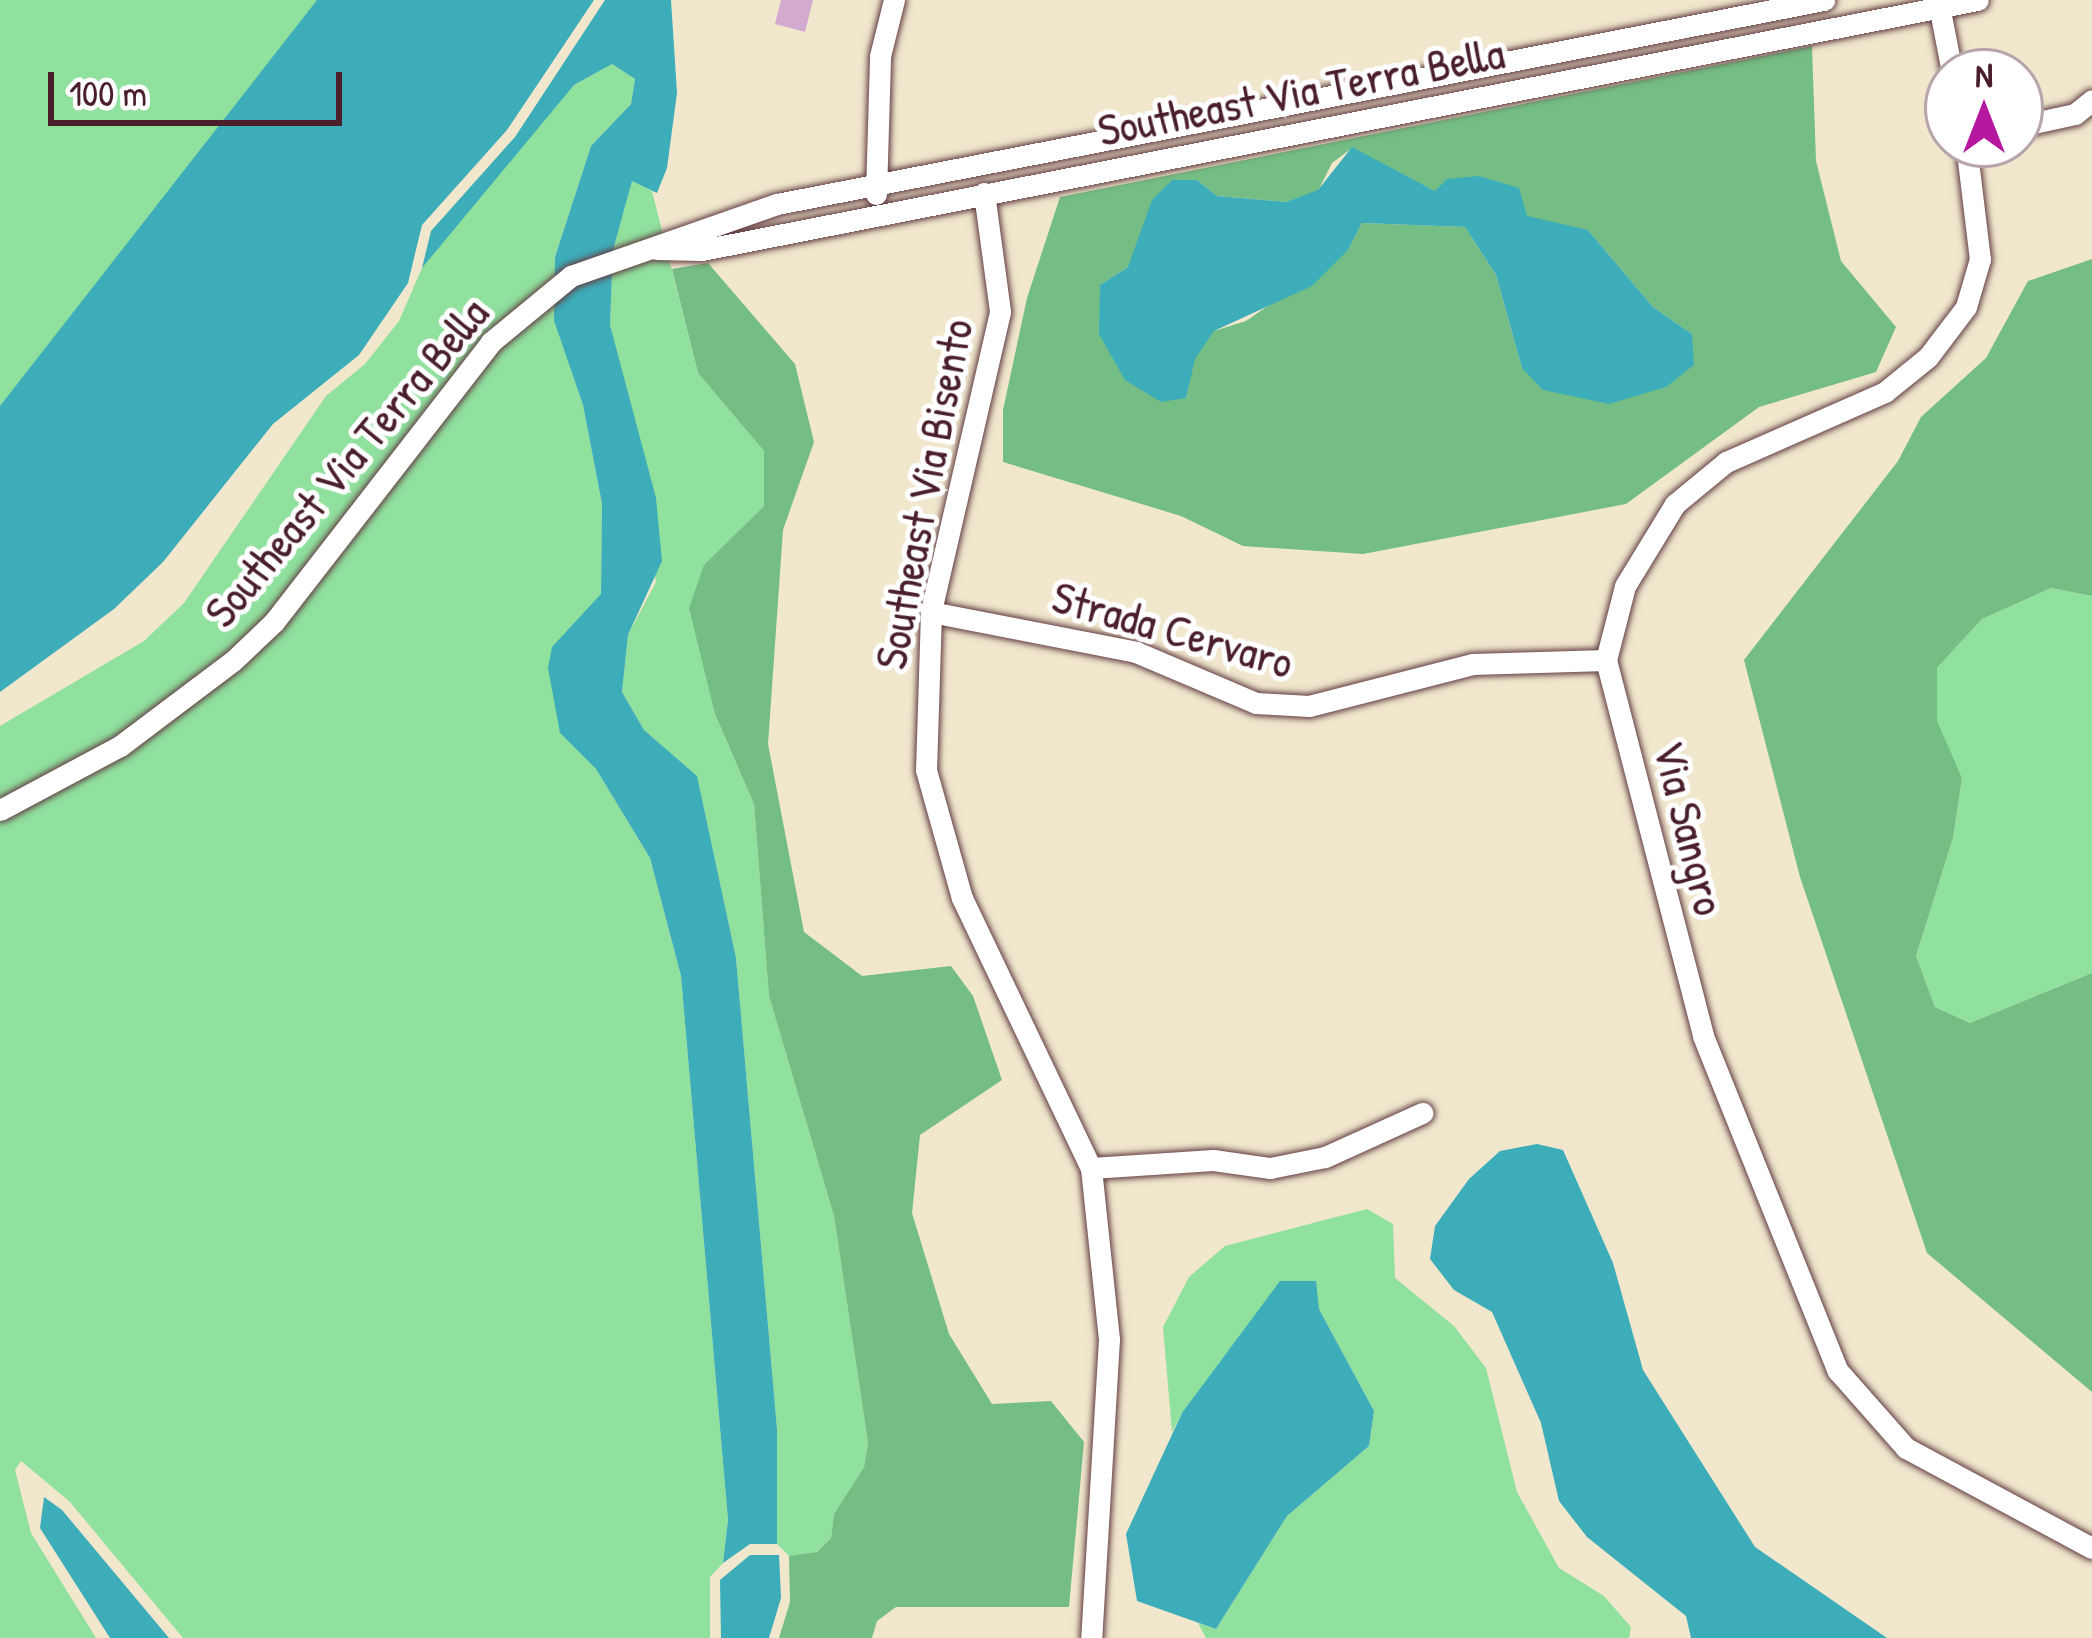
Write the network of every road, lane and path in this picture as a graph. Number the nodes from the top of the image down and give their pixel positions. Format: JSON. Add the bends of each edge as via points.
{"nodes":[{"id":1,"x":894,"y":0,"type":"edge"},
{"id":2,"x":1824,"y":0,"type":"edge"},
{"id":3,"x":1978,"y":0,"type":"edge"},
{"id":4,"x":1939,"y":3,"type":"edge"},
{"id":5,"x":1947,"y":48,"type":"edge"},
{"id":6,"x":2092,"y":100,"type":"edge"},
{"id":7,"x":2044,"y":121,"type":"edge"},
{"id":8,"x":1969,"y":168,"type":"edge"},
{"id":9,"x":876,"y":183,"type":"junction"},
{"id":10,"x":984,"y":193,"type":"junction"},
{"id":11,"x":877,"y":212,"type":"junction"},
{"id":12,"x":638,"y":249,"type":"junction"},
{"id":13,"x":932,"y":612,"type":"junction"},
{"id":14,"x":1606,"y":660,"type":"junction"},
{"id":15,"x":0,"y":810,"type":"edge"},
{"id":16,"x":1422,"y":1113,"type":"dead end"},
{"id":17,"x":1091,"y":1168,"type":"junction"},
{"id":18,"x":2092,"y":1548,"type":"edge"},
{"id":19,"x":1091,"y":1638,"type":"edge"}],
"edges":[{"from":1,"to":9,"type":"street","via":[[880,56]]},
{"from":2,"to":9,"type":"street","name":"Southeast Via Terra Bella"},
{"from":3,"to":4,"type":"street","name":"Southeast Via Terra Bella"},
{"from":4,"to":5,"type":"street"},
{"from":4,"to":10,"type":"street","name":"Southeast Via Terra Bella"},
{"from":6,"to":7,"type":"street","via":[[2075,114]]},
{"from":8,"to":14,"type":"street","name":"Via Sangro","via":[[1980,259],[1966,308],[1885,392],[1726,462],[1675,504],[1624,586]]},
{"from":9,"to":11,"type":"street"},
{"from":9,"to":12,"type":"street","name":"Southeast Via Terra Bella","via":[[777,204]]},
{"from":10,"to":11,"type":"street","name":"Southeast Via Terra Bella"},
{"from":10,"to":13,"type":"street","name":"Southeast Via Bisento","via":[[1000,312]]},
{"from":11,"to":12,"type":"street","name":"Southeast Via Terra Bella","via":[[702,250]]},
{"from":12,"to":15,"type":"street","name":"Southeast Via Terra Bella","via":[[571,276],[490,342],[274,622],[233,661],[105,756]]},
{"from":13,"to":14,"type":"street","name":"Strada Cervaro","via":[[1136,652],[1256,703],[1309,706],[1472,664]]},
{"from":13,"to":17,"type":"street","name":"Southeast Via Bisento","via":[[922,714],[940,835]]},
{"from":14,"to":18,"type":"street","name":"Via Sangro","via":[[1703,1036],[1838,1371],[1906,1448]]},
{"from":16,"to":17,"type":"street","via":[[1325,1157],[1270,1168],[1213,1160]]},
{"from":17,"to":19,"type":"street","name":"Southeast Via Bisento","via":[[1109,1340]]}]}
